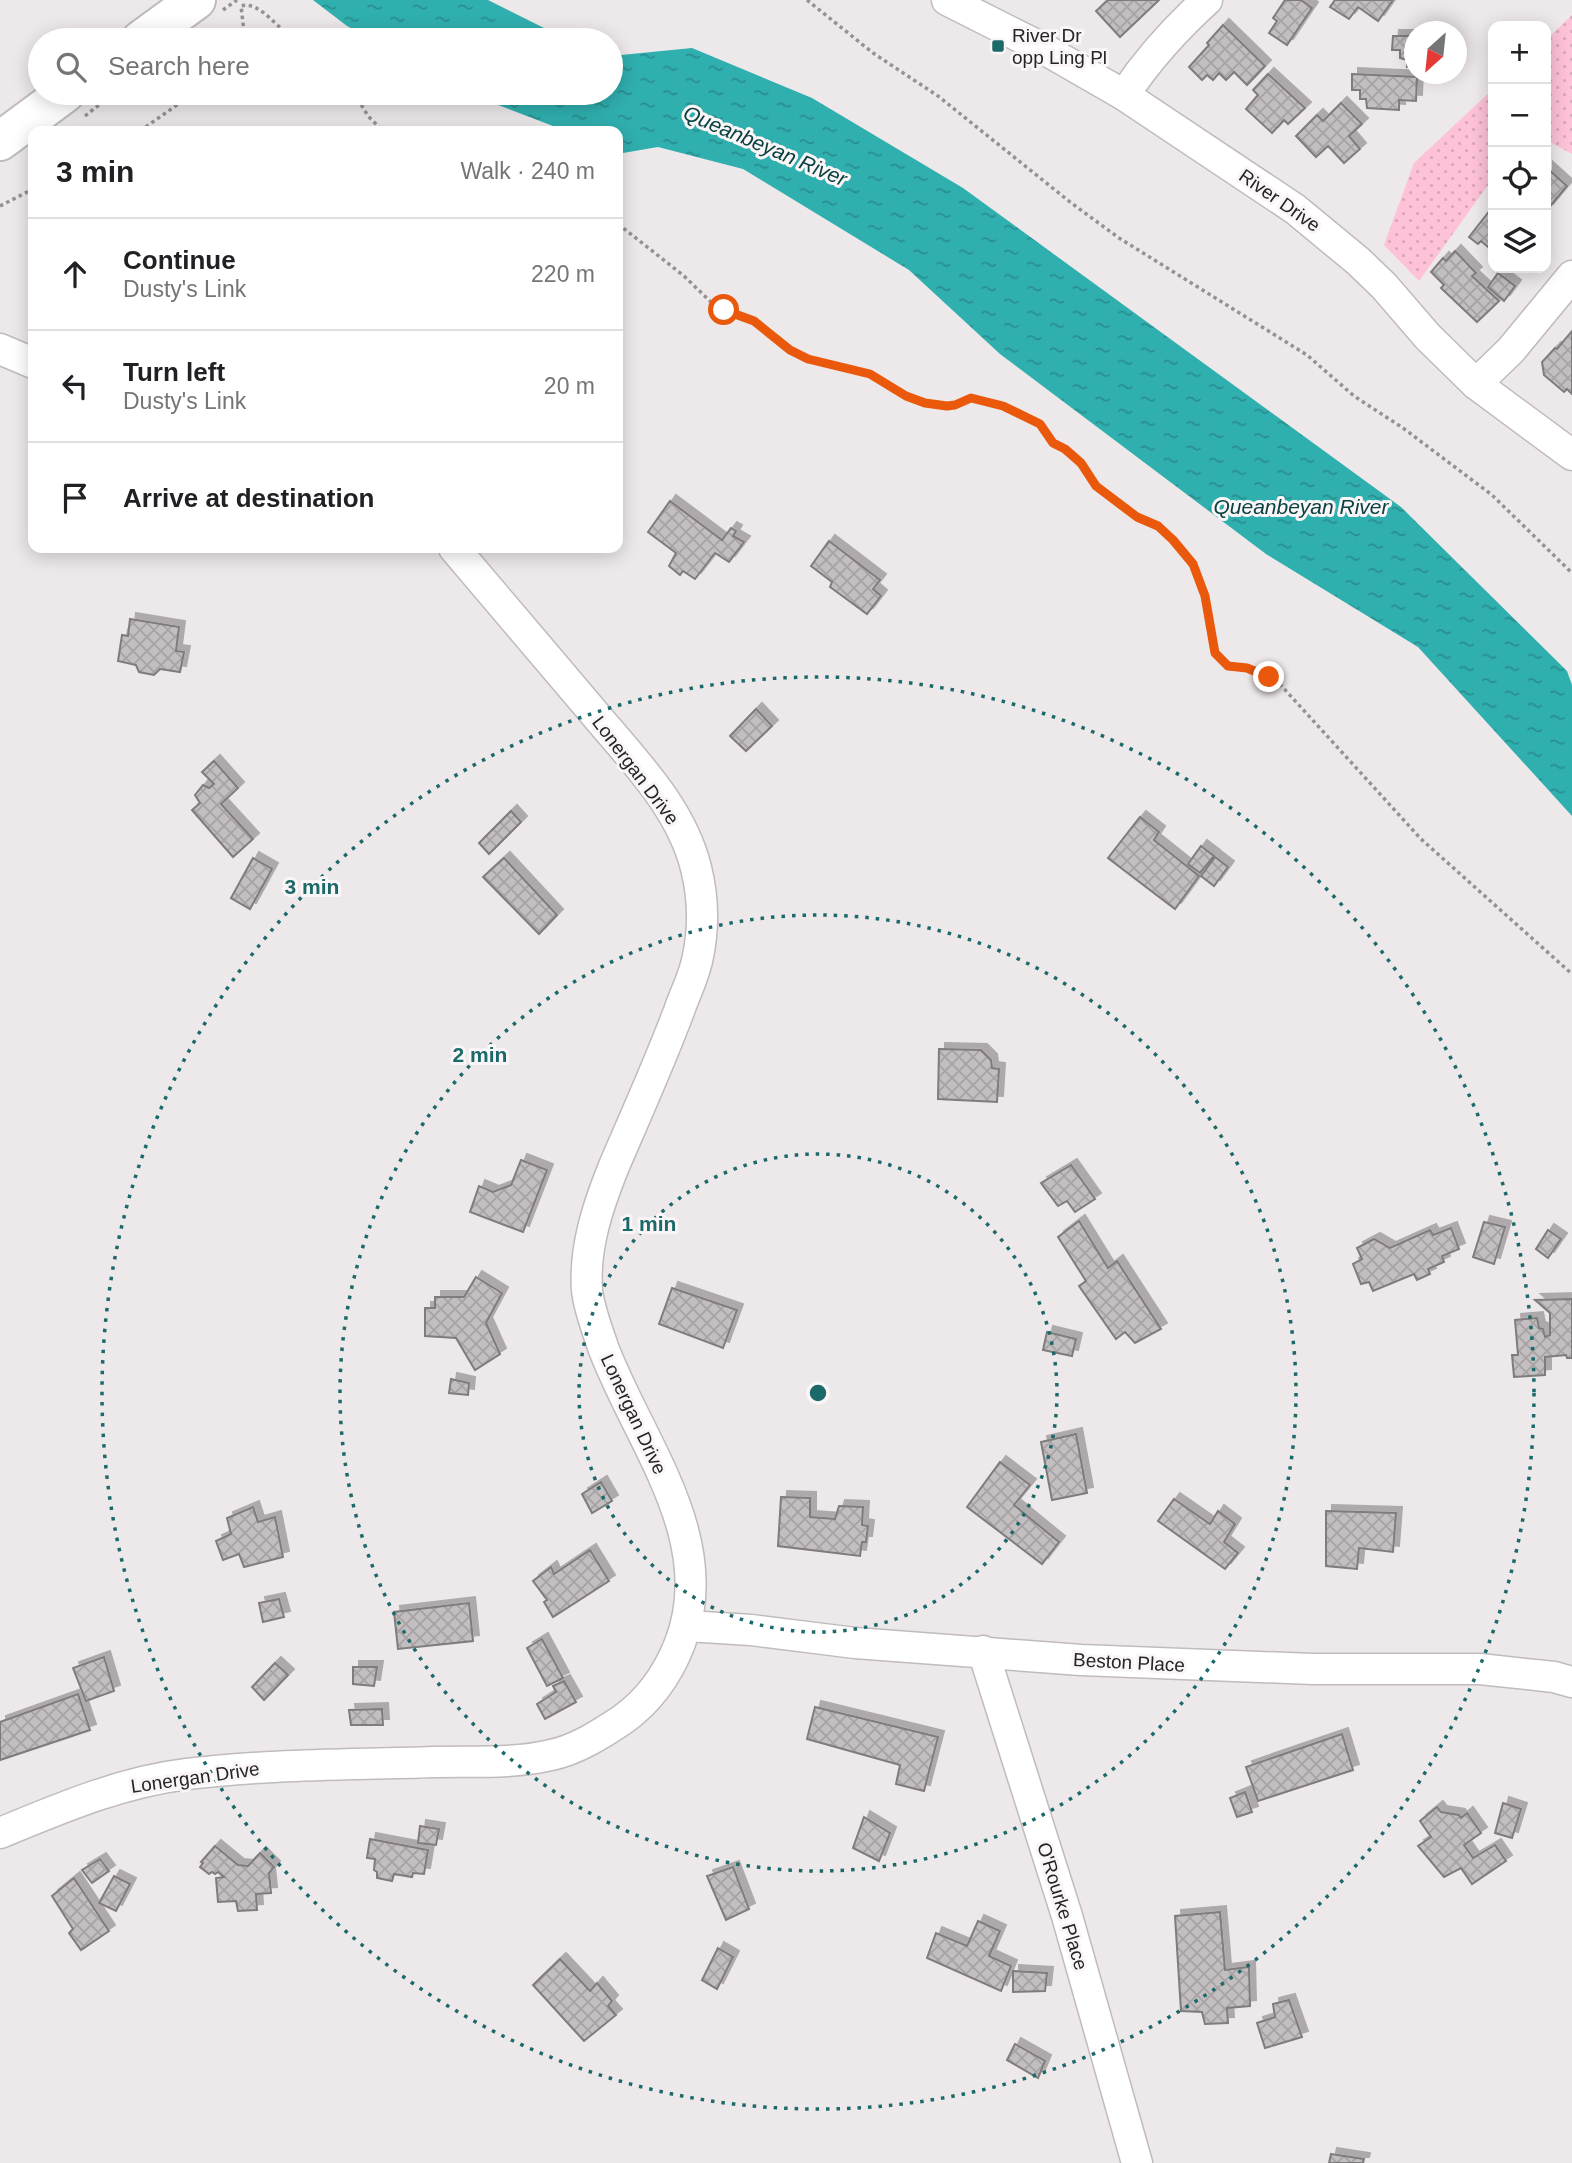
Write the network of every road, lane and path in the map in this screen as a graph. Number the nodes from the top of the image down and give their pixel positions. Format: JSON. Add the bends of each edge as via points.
{"nodes":[{"id":1,"x":196,"y":0,"type":"edge"},
{"id":2,"x":807,"y":0,"type":"edge"},
{"id":3,"x":947,"y":0,"type":"edge"},
{"id":4,"x":1207,"y":0,"type":"edge"},
{"id":5,"x":158,"y":28,"type":"edge"},
{"id":6,"x":243,"y":28,"type":"edge"},
{"id":7,"x":282,"y":28,"type":"edge"},
{"id":8,"x":1124,"y":95,"type":"junction"},
{"id":9,"x":65,"y":105,"type":"edge"},
{"id":10,"x":177,"y":105,"type":"edge"},
{"id":11,"x":361,"y":105,"type":"edge"},
{"id":12,"x":0,"y":126,"type":"edge"},
{"id":13,"x":147,"y":126,"type":"edge"},
{"id":14,"x":378,"y":126,"type":"edge"},
{"id":15,"x":0,"y":141,"type":"edge"},
{"id":16,"x":28,"y":192,"type":"edge"},
{"id":17,"x":0,"y":206,"type":"edge"},
{"id":18,"x":623,"y":228,"type":"edge"},
{"id":19,"x":1572,"y":276,"type":"edge"},
{"id":20,"x":0,"y":349,"type":"edge"},
{"id":21,"x":28,"y":361,"type":"edge"},
{"id":22,"x":1476,"y":384,"type":"junction"},
{"id":23,"x":1572,"y":455,"type":"edge"},
{"id":24,"x":458,"y":553,"type":"edge"},
{"id":25,"x":1572,"y":573,"type":"edge"},
{"id":26,"x":1572,"y":974,"type":"edge"},
{"id":27,"x":687,"y":1626,"type":"junction"},
{"id":28,"x":983,"y":1651,"type":"junction"},
{"id":29,"x":1572,"y":1682,"type":"edge"},
{"id":30,"x":0,"y":1833,"type":"edge"},
{"id":31,"x":1137,"y":2163,"type":"edge"}],
"edges":[{"from":1,"to":5,"type":"main road"},
{"from":2,"to":25,"type":"path","via":[[1119,238],[1307,355],[1354,396],[1492,495]]},
{"from":3,"to":8,"type":"street","name":"River Drive"},
{"from":4,"to":8,"type":"street","via":[[1146,62]]},
{"from":6,"to":7,"type":"path","via":[[241,6],[251,1],[261,4]]},
{"from":8,"to":22,"type":"street","name":"River Drive","via":[[1331,236]]},
{"from":9,"to":12,"type":"main road"},
{"from":9,"to":15,"type":"main road"},
{"from":10,"to":13,"type":"path"},
{"from":11,"to":14,"type":"path"},
{"from":16,"to":17,"type":"path"},
{"from":18,"to":26,"type":"path","via":[[714,305],[754,321],[808,359],[870,374],[925,403],[955,405],[971,398],[1003,406],[1040,424],[1053,443],[1081,463],[1096,486],[1137,517],[1158,526],[1193,564],[1205,596],[1215,653],[1228,666],[1259,671],[1283,686],[1421,839]]},
{"from":19,"to":22,"type":"street","via":[[1511,350]]},
{"from":20,"to":21,"type":"street"},
{"from":22,"to":23,"type":"street","name":"River Drive"},
{"from":24,"to":27,"type":"street","name":"Lonergan Drive","via":[[667,803],[696,867],[702,901],[697,962],[605,1189],[587,1268],[587,1293],[610,1366],[683,1527],[690,1559]]},
{"from":27,"to":28,"type":"street","name":"Beston Place"},
{"from":27,"to":30,"type":"street","name":"Lonergan Drive","via":[[673,1662],[654,1691],[625,1718],[588,1741],[553,1755],[184,1774],[115,1788]]},
{"from":28,"to":29,"type":"street","name":"Beston Place","via":[[1198,1665],[1480,1669]]},
{"from":28,"to":31,"type":"street","name":"O'Rourke Place","via":[[1067,1916]]}]}
